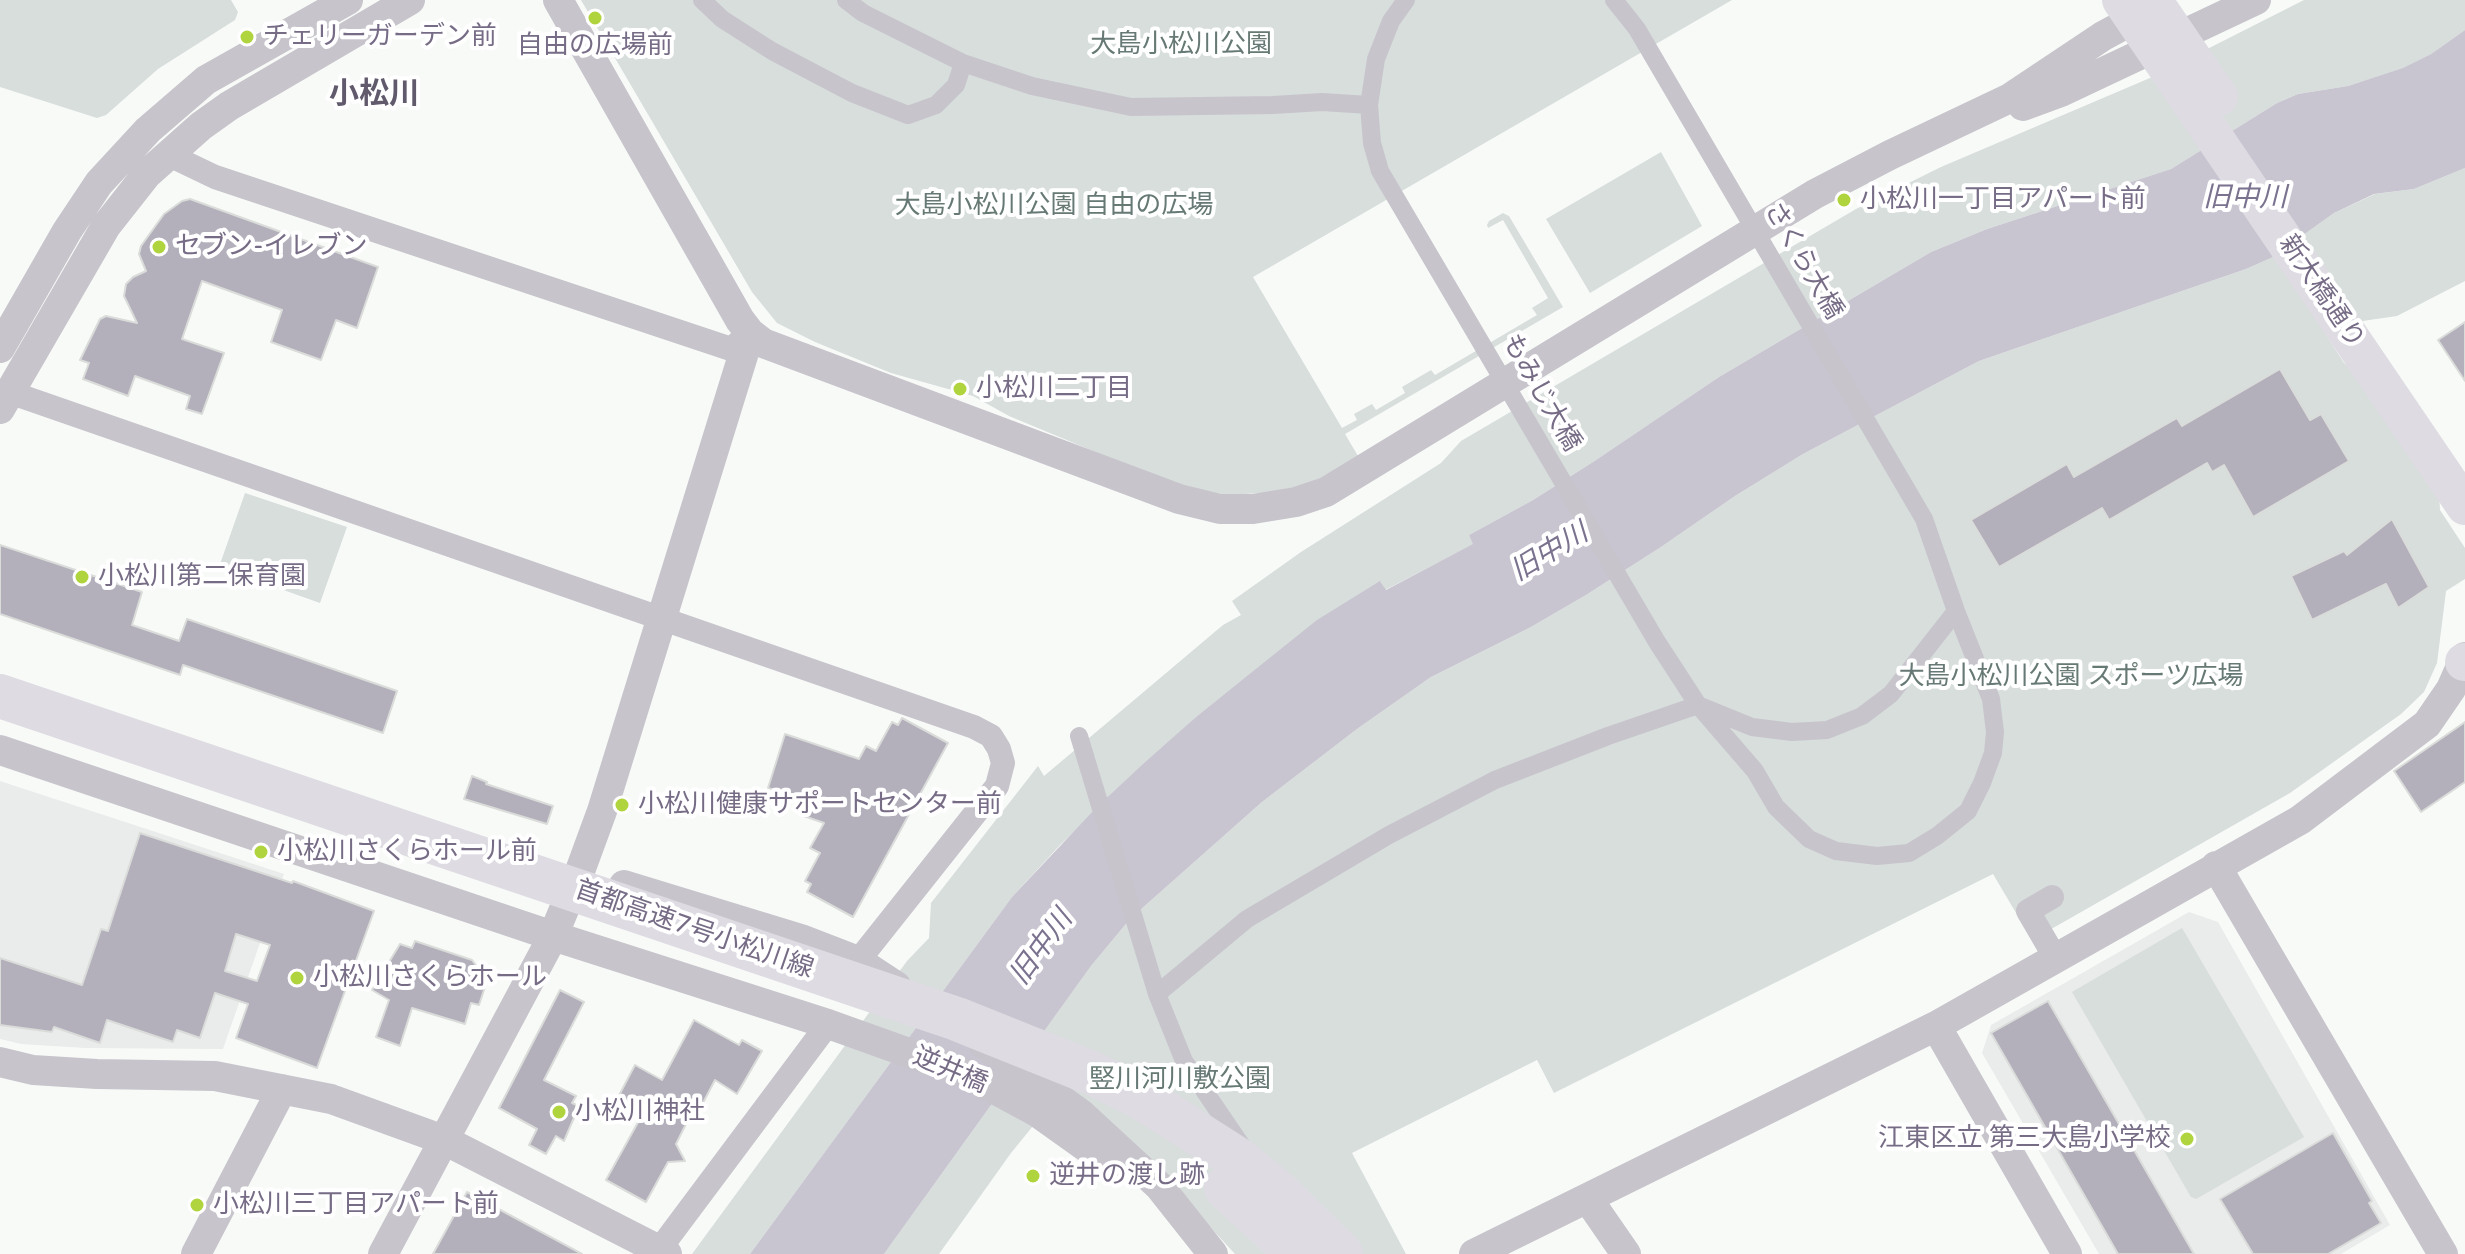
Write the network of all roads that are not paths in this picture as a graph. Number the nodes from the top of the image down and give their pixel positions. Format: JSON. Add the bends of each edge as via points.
{"nodes":[{"id":1,"x":348,"y":0,"type":"edge"},
{"id":2,"x":410,"y":0,"type":"edge"},
{"id":3,"x":558,"y":0,"type":"edge"},
{"id":4,"x":702,"y":0,"type":"edge"},
{"id":5,"x":846,"y":0,"type":"edge"},
{"id":6,"x":1406,"y":0,"type":"edge"},
{"id":7,"x":1614,"y":0,"type":"edge"},
{"id":8,"x":2118,"y":0,"type":"edge"},
{"id":9,"x":2256,"y":0,"type":"edge"},
{"id":10,"x":2158,"y":12,"type":"edge"},
{"id":11,"x":963,"y":63,"type":"junction"},
{"id":12,"x":1369,"y":105,"type":"junction"},
{"id":13,"x":167,"y":154,"type":"junction"},
{"id":14,"x":1890,"y":155,"type":"junction"},
{"id":15,"x":750,"y":333,"type":"junction"},
{"id":16,"x":0,"y":348,"type":"edge"},
{"id":17,"x":5,"y":400,"type":"edge"},
{"id":18,"x":2465,"y":461,"type":"edge"},
{"id":19,"x":2465,"y":506,"type":"edge"},
{"id":20,"x":1956,"y":611,"type":"junction"},
{"id":21,"x":662,"y":617,"type":"junction"},
{"id":22,"x":2465,"y":661,"type":"edge"},
{"id":23,"x":0,"y":674,"type":"edge"},
{"id":24,"x":0,"y":696,"type":"edge"},
{"id":25,"x":1698,"y":705,"type":"junction"},
{"id":26,"x":0,"y":725,"type":"edge"},
{"id":27,"x":1079,"y":736,"type":"dead end"},
{"id":28,"x":0,"y":750,"type":"edge"},
{"id":29,"x":2216,"y":866,"type":"junction"},
{"id":30,"x":580,"y":871,"type":"junction"},
{"id":31,"x":2052,"y":897,"type":"dead end"},
{"id":32,"x":553,"y":936,"type":"junction"},
{"id":33,"x":2056,"y":959,"type":"junction"},
{"id":34,"x":858,"y":961,"type":"junction"},
{"id":35,"x":1157,"y":994,"type":"junction"},
{"id":36,"x":828,"y":1024,"type":"junction"},
{"id":37,"x":1936,"y":1026,"type":"junction"},
{"id":38,"x":0,"y":1062,"type":"edge"},
{"id":39,"x":282,"y":1089,"type":"junction"},
{"id":40,"x":1074,"y":1123,"type":"junction"},
{"id":41,"x":444,"y":1140,"type":"junction"},
{"id":42,"x":1588,"y":1199,"type":"junction"},
{"id":43,"x":661,"y":1252,"type":"edge"},
{"id":44,"x":1210,"y":1252,"type":"edge"},
{"id":45,"x":196,"y":1254,"type":"edge"},
{"id":46,"x":383,"y":1254,"type":"edge"},
{"id":47,"x":1298,"y":1254,"type":"edge"},
{"id":48,"x":1320,"y":1254,"type":"edge"},
{"id":49,"x":1341,"y":1254,"type":"edge"},
{"id":50,"x":1474,"y":1254,"type":"edge"},
{"id":51,"x":1626,"y":1254,"type":"edge"},
{"id":52,"x":2067,"y":1254,"type":"edge"},
{"id":53,"x":2443,"y":1254,"type":"edge"}],
"edges":[{"from":1,"to":16,"type":"street","via":[[206,80],[148,130],[91,195]]},
{"from":2,"to":13,"type":"street","via":[[229,106]]},
{"from":3,"to":15,"type":"street"},
{"from":4,"to":11,"type":"street","via":[[772,51],[908,115],[936,105],[956,85]]},
{"from":5,"to":11,"type":"street"},
{"from":6,"to":12,"type":"street","name":"もみじ大橋","via":[[1376,59]]},
{"from":7,"to":20,"type":"street","name":"さくら大橋","via":[[1637,29],[1924,519]]},
{"from":8,"to":10,"type":"main road","name":"新大橋通り"},
{"from":9,"to":14,"type":"street","via":[[2061,92]]},
{"from":10,"to":14,"type":"street","via":[[2103,36],[2010,98]]},
{"from":10,"to":18,"type":"main road","name":"新大橋通り"},
{"from":10,"to":19,"type":"main road","name":"新大橋通り"},
{"from":11,"to":12,"type":"street","via":[[1032,86],[1131,107]]},
{"from":12,"to":25,"type":"street","name":"もみじ大橋","via":[[1380,171]]},
{"from":13,"to":15,"type":"street","via":[[215,177],[731,349]]},
{"from":13,"to":17,"type":"street","via":[[106,226]]},
{"from":14,"to":15,"type":"street","via":[[1815,194],[1326,492],[1253,509],[1220,509],[1179,499],[774,349]]},
{"from":15,"to":21,"type":"street"},
{"from":17,"to":21,"type":"street"},
{"from":20,"to":25,"type":"street","via":[[1891,694],[1862,716],[1827,730],[1752,727]]},
{"from":20,"to":25,"type":"street","name":"もみじ大橋","via":[[1991,699],[1993,753],[1968,811],[1909,853],[1836,851],[1809,839],[1776,807],[1755,771]]},
{"from":21,"to":30,"type":"street"},
{"from":21,"to":34,"type":"street","via":[[974,727],[991,736],[999,749],[1003,763],[997,786]]},
{"from":22,"to":29,"type":"street","via":[[2427,724],[2406,742],[2300,820]]},
{"from":23,"to":30,"type":"street"},
{"from":24,"to":49,"type":"highway","name":"首都高速7号小松川線","via":[[957,1019],[1094,1074],[1239,1160]]},
{"from":25,"to":35,"type":"street","via":[[1495,780],[1389,835],[1247,919]]},
{"from":26,"to":47,"type":"highway","name":"首都高速7号小松川線","via":[[952,1047],[1142,1131],[1220,1183]]},
{"from":27,"to":35,"type":"street"},
{"from":28,"to":32,"type":"street","name":"逆井橋"},
{"from":29,"to":33,"type":"street"},
{"from":29,"to":53,"type":"street"},
{"from":30,"to":32,"type":"street"},
{"from":30,"to":34,"type":"street"},
{"from":31,"to":33,"type":"street","via":[[2028,911]]},
{"from":32,"to":36,"type":"street","name":"逆井橋"},
{"from":32,"to":41,"type":"street"},
{"from":33,"to":37,"type":"street"},
{"from":34,"to":40,"type":"street","via":[[981,1042]]},
{"from":35,"to":48,"type":"street","via":[[1184,1061]]},
{"from":36,"to":40,"type":"street","name":"逆井橋","via":[[965,1073],[1037,1112]]},
{"from":36,"to":43,"type":"street"},
{"from":37,"to":42,"type":"street"},
{"from":37,"to":52,"type":"street"},
{"from":38,"to":39,"type":"street","via":[[33,1070],[215,1076]]},
{"from":39,"to":41,"type":"street","via":[[331,1099]]},
{"from":39,"to":45,"type":"street"},
{"from":40,"to":44,"type":"street","via":[[1159,1186]]},
{"from":41,"to":43,"type":"street"},
{"from":41,"to":46,"type":"street"},
{"from":42,"to":50,"type":"street"},
{"from":42,"to":51,"type":"street"}]}
